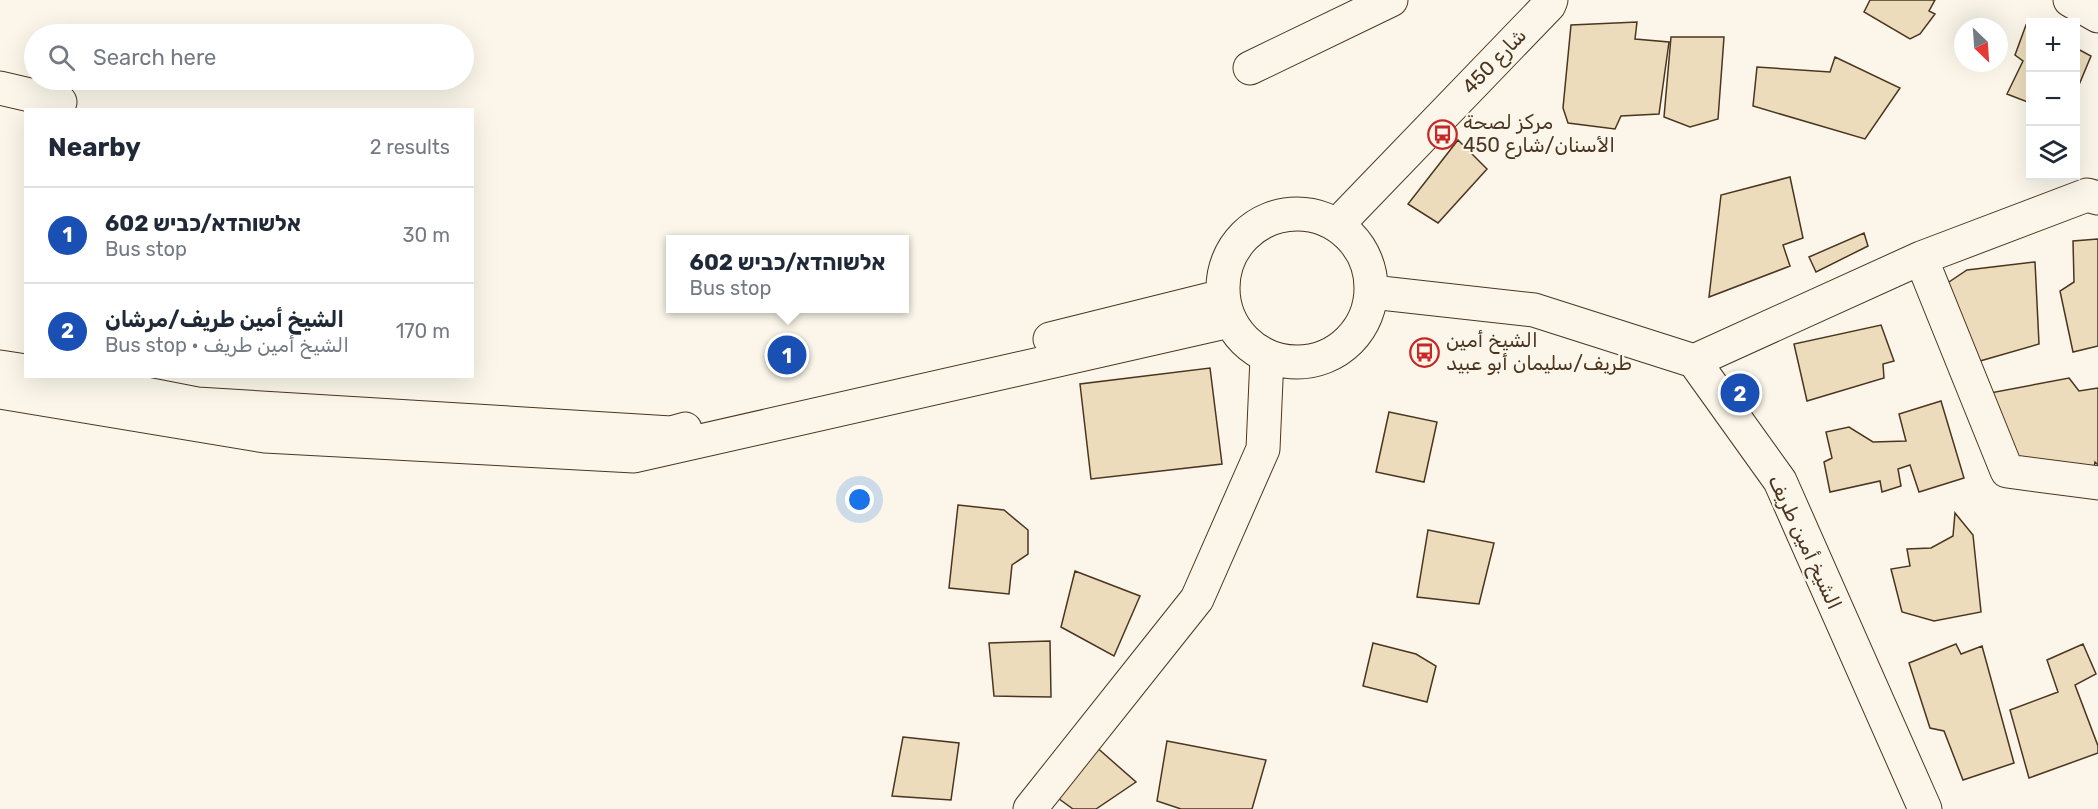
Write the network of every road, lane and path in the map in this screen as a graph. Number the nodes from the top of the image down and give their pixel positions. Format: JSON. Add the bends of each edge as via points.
{"nodes":[{"id":1,"x":1391,"y":0,"type":"edge"},
{"id":2,"x":1551,"y":0,"type":"edge"},
{"id":3,"x":2070,"y":0,"type":"edge"},
{"id":4,"x":2098,"y":16,"type":"edge"},
{"id":5,"x":1250,"y":68,"type":"dead end"},
{"id":6,"x":0,"y":88,"type":"edge"},
{"id":7,"x":60,"y":102,"type":"dead end"},
{"id":8,"x":2098,"y":198,"type":"edge"},
{"id":9,"x":1336,"y":225,"type":"junction"},
{"id":10,"x":1921,"y":258,"type":"junction"},
{"id":11,"x":1372,"y":292,"type":"junction"},
{"id":12,"x":1226,"y":309,"type":"junction"},
{"id":13,"x":1267,"y":357,"type":"junction"},
{"id":14,"x":1694,"y":361,"type":"junction"},
{"id":15,"x":0,"y":366,"type":"edge"},
{"id":16,"x":24,"y":371,"type":"edge"},
{"id":17,"x":63,"y":378,"type":"edge"},
{"id":18,"x":0,"y":392,"type":"edge"},
{"id":19,"x":2098,"y":483,"type":"edge"},
{"id":20,"x":1029,"y":809,"type":"edge"},
{"id":21,"x":1924,"y":809,"type":"edge"}],
"edges":[{"from":1,"to":5,"type":"street"},
{"from":2,"to":9,"type":"street","name":"شارع 450"},
{"from":3,"to":4,"type":"street"},
{"from":6,"to":7,"type":"street"},
{"from":8,"to":10,"type":"street","via":[[2087,195]]},
{"from":9,"to":11,"type":"street","via":[[1357,244],[1369,267]]},
{"from":9,"to":12,"type":"street","via":[[1312,216],[1287,215],[1258,225],[1239,242],[1226,265]]},
{"from":10,"to":14,"type":"street"},
{"from":10,"to":19,"type":"street","via":[[2007,471]]},
{"from":11,"to":13,"type":"street","via":[[1359,330],[1341,349],[1317,360],[1292,363]]},
{"from":11,"to":14,"type":"street","via":[[1534,310]]},
{"from":12,"to":13,"type":"street","via":[[1245,342]]},
{"from":12,"to":17,"type":"street","via":[[671,433],[197,404]]},
{"from":12,"to":18,"type":"street","via":[[634,456],[265,436]]},
{"from":13,"to":20,"type":"street","via":[[1263,449],[1197,598]]},
{"from":14,"to":21,"type":"street","name":"الشيخ أمين طريف","via":[[1780,482]]},
{"from":15,"to":16,"type":"street"}]}
